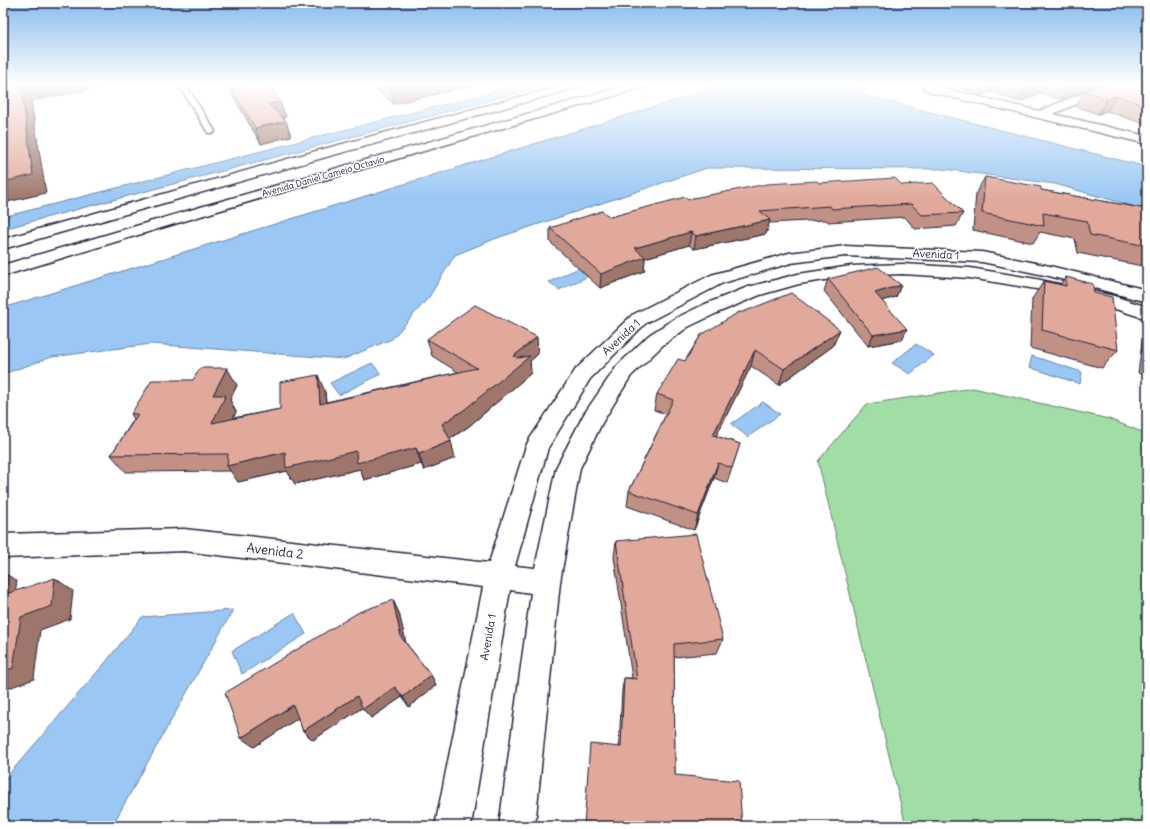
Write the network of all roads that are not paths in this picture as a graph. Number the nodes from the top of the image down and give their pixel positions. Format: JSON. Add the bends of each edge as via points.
{"nodes":[{"id":1,"x":206,"y":123,"type":"edge"},
{"id":2,"x":437,"y":123,"type":"edge"},
{"id":3,"x":509,"y":123,"type":"edge"},
{"id":4,"x":1076,"y":123,"type":"edge"},
{"id":5,"x":1105,"y":123,"type":"edge"},
{"id":6,"x":211,"y":131,"type":"dead end"},
{"id":7,"x":1147,"y":138,"type":"edge"},
{"id":8,"x":3,"y":244,"type":"edge"},
{"id":9,"x":3,"y":271,"type":"edge"},
{"id":10,"x":1147,"y":296,"type":"edge"},
{"id":11,"x":1147,"y":313,"type":"edge"},
{"id":12,"x":3,"y":546,"type":"edge"},
{"id":13,"x":499,"y":577,"type":"junction"},
{"id":14,"x":546,"y":582,"type":"junction"},
{"id":15,"x":453,"y":826,"type":"edge"},
{"id":16,"x":517,"y":826,"type":"edge"}],
"edges":[{"from":1,"to":6,"type":"lane"},
{"from":2,"to":8,"type":"street","name":"Avenida Daniel Camejo Octavio"},
{"from":3,"to":9,"type":"street","name":"Avenida Daniel Camejo Octavio"},
{"from":4,"to":7,"type":"street"},
{"from":5,"to":7,"type":"street"},
{"from":10,"to":13,"type":"street","name":"Avenida 1","via":[[1050,271],[982,257],[925,254],[845,251],[789,258],[716,278],[639,319],[583,374],[537,446]]},
{"from":11,"to":14,"type":"street","name":"Avenida 1","via":[[1114,302],[1036,284],[970,273],[902,269],[851,270],[798,279],[754,291],[710,309],[681,323],[656,340],[624,371],[592,420],[568,468]]},
{"from":12,"to":13,"type":"street","name":"Avenida 2","via":[[184,540]]},
{"from":13,"to":14,"type":"street","name":"Avenida 2"},
{"from":13,"to":15,"type":"street","name":"Avenida 1"},
{"from":14,"to":16,"type":"street","name":"Avenida 1"}]}
